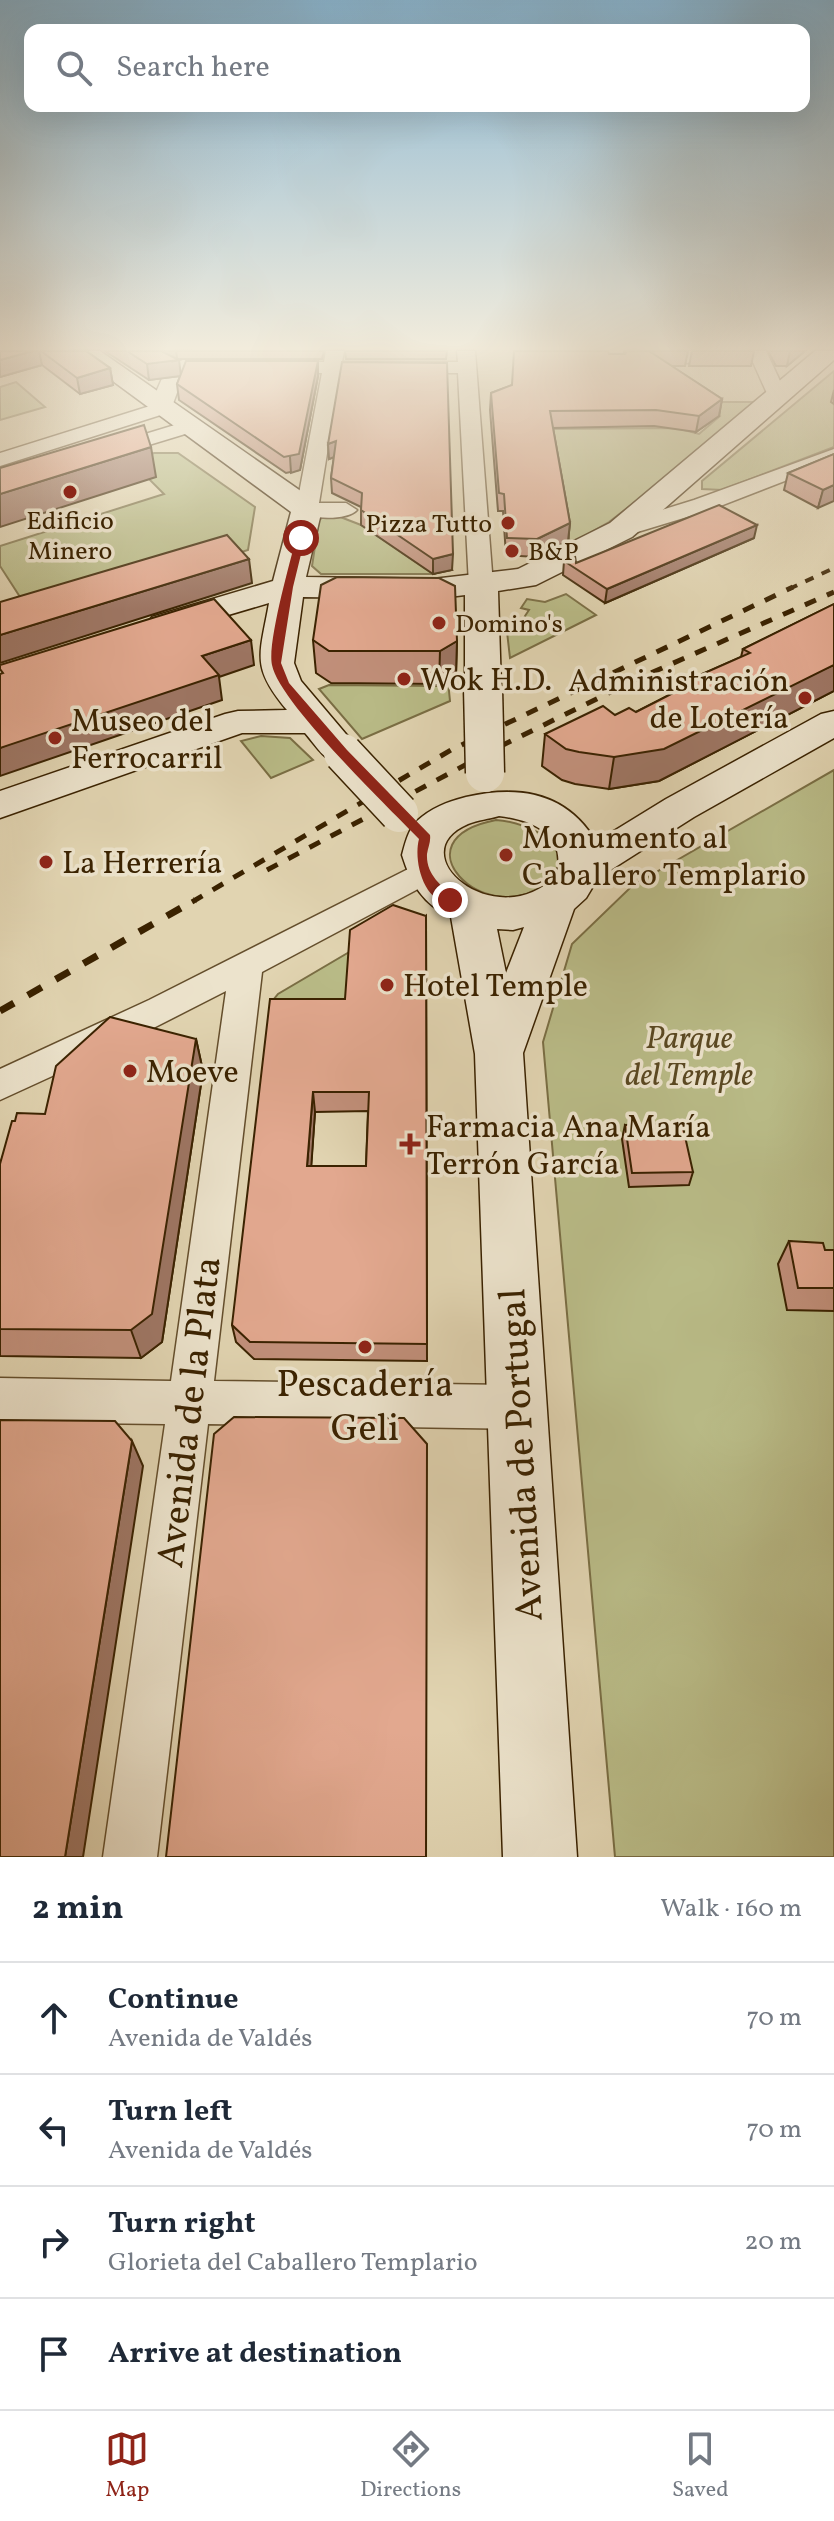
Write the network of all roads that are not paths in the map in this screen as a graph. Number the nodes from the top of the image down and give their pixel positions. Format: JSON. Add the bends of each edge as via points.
{"nodes":[{"id":1,"x":69,"y":438,"type":"edge"},
{"id":2,"x":141,"y":438,"type":"edge"},
{"id":3,"x":154,"y":438,"type":"edge"},
{"id":4,"x":203,"y":438,"type":"edge"},
{"id":5,"x":320,"y":438,"type":"edge"},
{"id":6,"x":471,"y":438,"type":"edge"},
{"id":7,"x":717,"y":438,"type":"edge"},
{"id":8,"x":140,"y":442,"type":"junction"},
{"id":9,"x":834,"y":455,"type":"edge"},
{"id":10,"x":84,"y":458,"type":"edge"},
{"id":11,"x":0,"y":460,"type":"edge"},
{"id":12,"x":307,"y":509,"type":"junction"},
{"id":13,"x":346,"y":510,"type":"dead end"},
{"id":14,"x":621,"y":530,"type":"junction"},
{"id":15,"x":288,"y":587,"type":"junction"},
{"id":16,"x":482,"y":597,"type":"junction"},
{"id":17,"x":132,"y":635,"type":"edge"},
{"id":18,"x":315,"y":721,"type":"junction"},
{"id":19,"x":834,"y":722,"type":"edge"},
{"id":20,"x":492,"y":788,"type":"junction"},
{"id":21,"x":0,"y":805,"type":"edge"},
{"id":22,"x":680,"y":808,"type":"junction"},
{"id":23,"x":561,"y":823,"type":"junction"},
{"id":24,"x":416,"y":841,"type":"junction"},
{"id":25,"x":568,"y":885,"type":"junction"},
{"id":26,"x":471,"y":910,"type":"junction"},
{"id":27,"x":246,"y":968,"type":"junction"},
{"id":28,"x":499,"y":1054,"type":"junction"},
{"id":29,"x":0,"y":1085,"type":"edge"},
{"id":30,"x":0,"y":1400,"type":"edge"},
{"id":31,"x":189,"y":1403,"type":"junction"},
{"id":32,"x":518,"y":1407,"type":"junction"},
{"id":33,"x":130,"y":1857,"type":"edge"},
{"id":34,"x":540,"y":1857,"type":"edge"}],
"edges":[{"from":1,"to":11,"type":"street"},
{"from":2,"to":8,"type":"street"},
{"from":3,"to":8,"type":"street"},
{"from":4,"to":12,"type":"main road"},
{"from":5,"to":12,"type":"street"},
{"from":6,"to":16,"type":"street"},
{"from":7,"to":14,"type":"main road"},
{"from":8,"to":10,"type":"street"},
{"from":9,"to":14,"type":"street"},
{"from":12,"to":13,"type":"street"},
{"from":12,"to":15,"type":"main road"},
{"from":14,"to":16,"type":"main road","via":[[499,594]]},
{"from":15,"to":16,"type":"main road","via":[[433,589]]},
{"from":15,"to":17,"type":"main road"},
{"from":15,"to":18,"type":"main road","via":[[276,663],[284,684]]},
{"from":16,"to":20,"type":"main road","bridge":true},
{"from":18,"to":21,"type":"main road","via":[[238,722]]},
{"from":18,"to":24,"type":"main road","bridge":true},
{"from":19,"to":22,"type":"main road"},
{"from":20,"to":23,"type":"main road"},
{"from":20,"to":24,"type":"main road","via":[[475,805],[454,812]]},
{"from":22,"to":23,"type":"main road"},
{"from":22,"to":25,"type":"main road"},
{"from":23,"to":25,"type":"main road","via":[[581,852]]},
{"from":24,"to":26,"type":"main road","via":[[434,887]]},
{"from":24,"to":27,"type":"street"},
{"from":25,"to":26,"type":"main road","via":[[515,914]]},
{"from":25,"to":28,"type":"main road","name":"Avenida de Portugal"},
{"from":26,"to":28,"type":"main road","name":"Avenida de Portugal"},
{"from":27,"to":29,"type":"street"},
{"from":27,"to":31,"type":"street","name":"Avenida de la Plata"},
{"from":28,"to":32,"type":"main road","name":"Avenida de Portugal"},
{"from":30,"to":31,"type":"street"},
{"from":31,"to":32,"type":"street"},
{"from":31,"to":33,"type":"street","name":"Avenida de la Plata"},
{"from":32,"to":34,"type":"main road","name":"Avenida de Portugal"}]}
